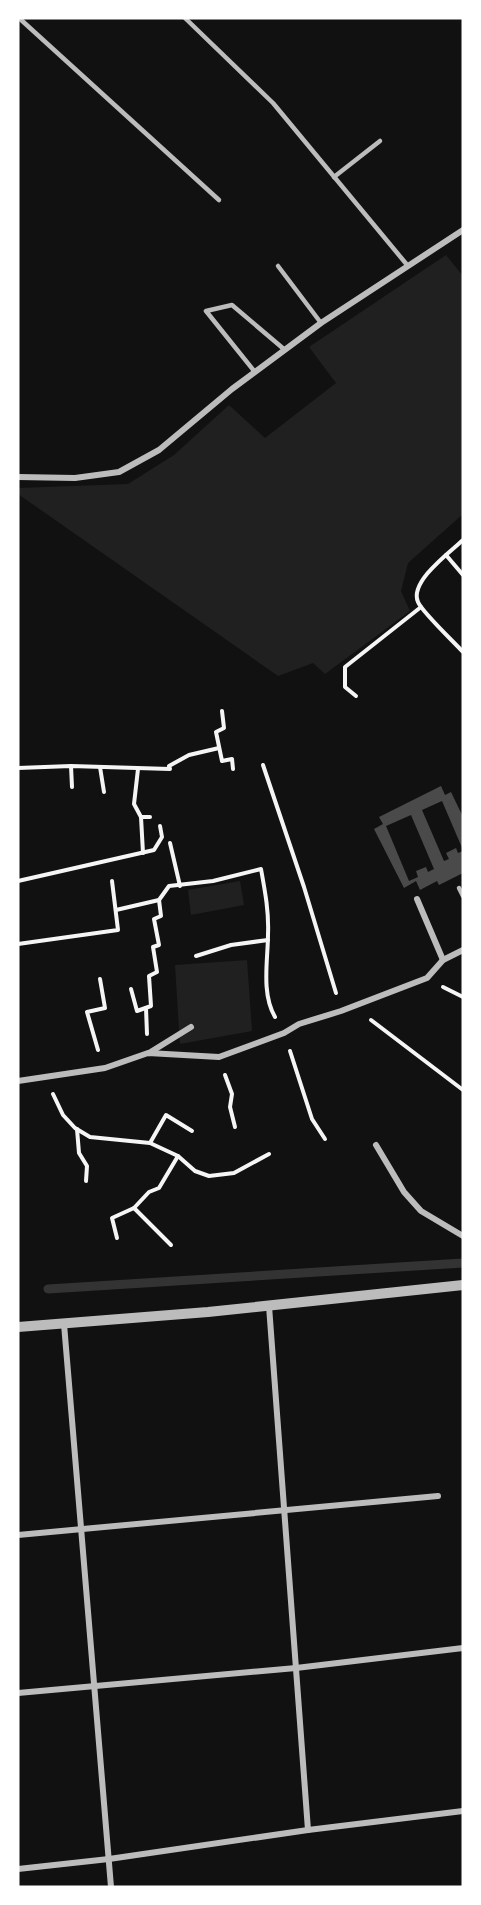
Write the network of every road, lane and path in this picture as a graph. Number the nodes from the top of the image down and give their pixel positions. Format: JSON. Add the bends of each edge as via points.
{"nodes":[{"id":1,"x":19,"y":18,"type":"edge"},
{"id":2,"x":185,"y":18,"type":"edge"},
{"id":3,"x":380,"y":141,"type":"dead end"},
{"id":4,"x":334,"y":177,"type":"junction"},
{"id":5,"x":219,"y":200,"type":"dead end"},
{"id":6,"x":461,"y":234,"type":"edge"},
{"id":7,"x":278,"y":266,"type":"dead end"},
{"id":8,"x":408,"y":266,"type":"junction"},
{"id":9,"x":321,"y":323,"type":"junction"},
{"id":10,"x":285,"y":350,"type":"junction"},
{"id":11,"x":255,"y":372,"type":"junction"},
{"id":12,"x":18,"y":477,"type":"edge"},
{"id":13,"x":463,"y":540,"type":"edge"},
{"id":14,"x":447,"y":555,"type":"junction"},
{"id":15,"x":463,"y":575,"type":"edge"},
{"id":16,"x":421,"y":607,"type":"junction"},
{"id":17,"x":463,"y":652,"type":"edge"},
{"id":18,"x":356,"y":696,"type":"dead end"},
{"id":19,"x":222,"y":711,"type":"dead end"},
{"id":20,"x":219,"y":748,"type":"junction"},
{"id":21,"x":263,"y":765,"type":"dead end"},
{"id":22,"x":71,"y":766,"type":"junction"},
{"id":23,"x":100,"y":767,"type":"junction"},
{"id":24,"x":18,"y":768,"type":"edge"},
{"id":25,"x":138,"y":768,"type":"junction"},
{"id":26,"x":233,"y":769,"type":"dead end"},
{"id":27,"x":72,"y":787,"type":"dead end"},
{"id":28,"x":104,"y":792,"type":"dead end"},
{"id":29,"x":141,"y":817,"type":"junction"},
{"id":30,"x":150,"y":817,"type":"dead end"},
{"id":31,"x":160,"y":826,"type":"dead end"},
{"id":32,"x":170,"y":843,"type":"dead end"},
{"id":33,"x":143,"y":853,"type":"junction"},
{"id":34,"x":18,"y":881,"type":"edge"},
{"id":35,"x":112,"y":881,"type":"dead end"},
{"id":36,"x":180,"y":886,"type":"junction"},
{"id":37,"x":459,"y":888,"type":"dead end"},
{"id":38,"x":463,"y":896,"type":"edge"},
{"id":39,"x":417,"y":899,"type":"dead end"},
{"id":40,"x":159,"y":900,"type":"junction"},
{"id":41,"x":116,"y":910,"type":"junction"},
{"id":42,"x":268,"y":940,"type":"junction"},
{"id":43,"x":18,"y":944,"type":"edge"},
{"id":44,"x":463,"y":950,"type":"edge"},
{"id":45,"x":196,"y":956,"type":"dead end"},
{"id":46,"x":443,"y":960,"type":"junction"},
{"id":47,"x":100,"y":979,"type":"dead end"},
{"id":48,"x":131,"y":989,"type":"dead end"},
{"id":49,"x":351,"y":1006,"type":"junction"},
{"id":50,"x":341,"y":1011,"type":"junction"},
{"id":51,"x":190,"y":1027,"type":"dead end"},
{"id":52,"x":284,"y":1033,"type":"junction"},
{"id":53,"x":148,"y":1053,"type":"junction"},
{"id":54,"x":219,"y":1057,"type":"junction"},
{"id":55,"x":105,"y":1068,"type":"junction"},
{"id":56,"x":45,"y":1077,"type":"junction"},
{"id":57,"x":18,"y":1081,"type":"edge"},
{"id":58,"x":463,"y":1090,"type":"edge"},
{"id":59,"x":235,"y":1127,"type":"dead end"},
{"id":60,"x":77,"y":1128,"type":"junction"},
{"id":61,"x":192,"y":1131,"type":"dead end"},
{"id":62,"x":325,"y":1139,"type":"dead end"},
{"id":63,"x":150,"y":1143,"type":"junction"},
{"id":64,"x":376,"y":1145,"type":"dead end"},
{"id":65,"x":269,"y":1154,"type":"dead end"},
{"id":66,"x":177,"y":1156,"type":"junction"},
{"id":67,"x":86,"y":1181,"type":"dead end"},
{"id":68,"x":134,"y":1208,"type":"junction"},
{"id":69,"x":463,"y":1236,"type":"edge"},
{"id":70,"x":117,"y":1238,"type":"dead end"},
{"id":71,"x":171,"y":1245,"type":"dead end"},
{"id":72,"x":463,"y":1285,"type":"edge"},
{"id":73,"x":269,"y":1306,"type":"junction"},
{"id":74,"x":64,"y":1323,"type":"junction"},
{"id":75,"x":18,"y":1327,"type":"edge"},
{"id":76,"x":438,"y":1496,"type":"dead end"},
{"id":77,"x":284,"y":1510,"type":"junction"},
{"id":78,"x":81,"y":1529,"type":"junction"},
{"id":79,"x":18,"y":1534,"type":"edge"},
{"id":80,"x":463,"y":1648,"type":"edge"},
{"id":81,"x":296,"y":1668,"type":"junction"},
{"id":82,"x":94,"y":1686,"type":"junction"},
{"id":83,"x":18,"y":1693,"type":"edge"},
{"id":84,"x":463,"y":1811,"type":"edge"},
{"id":85,"x":308,"y":1830,"type":"junction"},
{"id":86,"x":108,"y":1859,"type":"junction"},
{"id":87,"x":18,"y":1869,"type":"edge"},
{"id":88,"x":111,"y":1887,"type":"edge"}],
"edges":[{"from":1,"to":5,"type":"lane"},
{"from":2,"to":4,"type":"lane","via":[[273,103]]},
{"from":3,"to":4,"type":"lane"},
{"from":4,"to":8,"type":"lane"},
{"from":6,"to":8,"type":"street"},
{"from":7,"to":9,"type":"lane"},
{"from":8,"to":9,"type":"street"},
{"from":9,"to":10,"type":"street"},
{"from":10,"to":11,"type":"street"},
{"from":10,"to":11,"type":"lane","via":[[232,305],[206,311]]},
{"from":11,"to":12,"type":"street","via":[[159,450],[119,472],[75,478]]},
{"from":13,"to":14,"type":"path"},
{"from":14,"to":15,"type":"path"},
{"from":14,"to":16,"type":"path","via":[[424,576],[417,590]]},
{"from":16,"to":17,"type":"path"},
{"from":16,"to":18,"type":"path","via":[[345,667],[345,687]]},
{"from":19,"to":20,"type":"path","via":[[224,728],[216,732]]},
{"from":20,"to":25,"type":"path","via":[[189,755],[169,766],[170,769]]},
{"from":20,"to":26,"type":"path","via":[[222,761],[232,759]]},
{"from":21,"to":50,"type":"path"},
{"from":22,"to":23,"type":"path"},
{"from":22,"to":24,"type":"path"},
{"from":22,"to":27,"type":"path"},
{"from":23,"to":25,"type":"path"},
{"from":23,"to":28,"type":"path"},
{"from":25,"to":29,"type":"path","via":[[134,804]]},
{"from":29,"to":30,"type":"path"},
{"from":29,"to":33,"type":"path"},
{"from":31,"to":33,"type":"path","via":[[162,837],[154,850]]},
{"from":32,"to":36,"type":"path"},
{"from":33,"to":34,"type":"path"},
{"from":35,"to":41,"type":"path"},
{"from":36,"to":40,"type":"path","via":[[169,886]]},
{"from":36,"to":42,"type":"path","via":[[261,869]]},
{"from":37,"to":38,"type":"lane"},
{"from":39,"to":46,"type":"street"},
{"from":40,"to":41,"type":"path"},
{"from":40,"to":48,"type":"path","via":[[161,916],[154,919],[159,945],[153,947],[157,972],[149,976],[151,1006],[137,1011]]},
{"from":41,"to":43,"type":"path","via":[[118,930]]},
{"from":42,"to":45,"type":"path","via":[[231,945]]},
{"from":42,"to":52,"type":"path","via":[[268,993]]},
{"from":44,"to":46,"type":"street"},
{"from":46,"to":49,"type":"street","via":[[426,978]]},
{"from":47,"to":55,"type":"path","via":[[105,1008],[87,1012]]},
{"from":49,"to":50,"type":"street"},
{"from":49,"to":58,"type":"path"},
{"from":50,"to":52,"type":"street"},
{"from":51,"to":53,"type":"street"},
{"from":52,"to":54,"type":"street"},
{"from":52,"to":62,"type":"path","via":[[312,1119]]},
{"from":53,"to":54,"type":"street"},
{"from":53,"to":55,"type":"street"},
{"from":54,"to":59,"type":"path","via":[[232,1094],[230,1107]]},
{"from":55,"to":56,"type":"street"},
{"from":56,"to":57,"type":"street"},
{"from":56,"to":60,"type":"path","via":[[63,1115]]},
{"from":60,"to":63,"type":"path","via":[[90,1137]]},
{"from":60,"to":67,"type":"path","via":[[79,1153],[87,1166]]},
{"from":61,"to":63,"type":"path","via":[[166,1115]]},
{"from":63,"to":66,"type":"path"},
{"from":64,"to":69,"type":"street","via":[[404,1192],[421,1211]]},
{"from":65,"to":66,"type":"path","via":[[234,1173],[209,1176],[195,1171]]},
{"from":66,"to":68,"type":"path","via":[[159,1188],[149,1192]]},
{"from":68,"to":70,"type":"path","via":[[112,1218]]},
{"from":68,"to":71,"type":"path"},
{"from":72,"to":73,"type":"street"},
{"from":73,"to":74,"type":"street"},
{"from":73,"to":77,"type":"street"},
{"from":74,"to":75,"type":"street"},
{"from":74,"to":78,"type":"street"},
{"from":76,"to":77,"type":"street"},
{"from":77,"to":78,"type":"street"},
{"from":77,"to":81,"type":"street"},
{"from":78,"to":79,"type":"street"},
{"from":78,"to":82,"type":"street"},
{"from":80,"to":81,"type":"street"},
{"from":81,"to":82,"type":"street"},
{"from":81,"to":85,"type":"street"},
{"from":82,"to":83,"type":"street"},
{"from":82,"to":86,"type":"street"},
{"from":84,"to":85,"type":"street"},
{"from":85,"to":86,"type":"street"},
{"from":86,"to":87,"type":"street"},
{"from":86,"to":88,"type":"street"}]}
